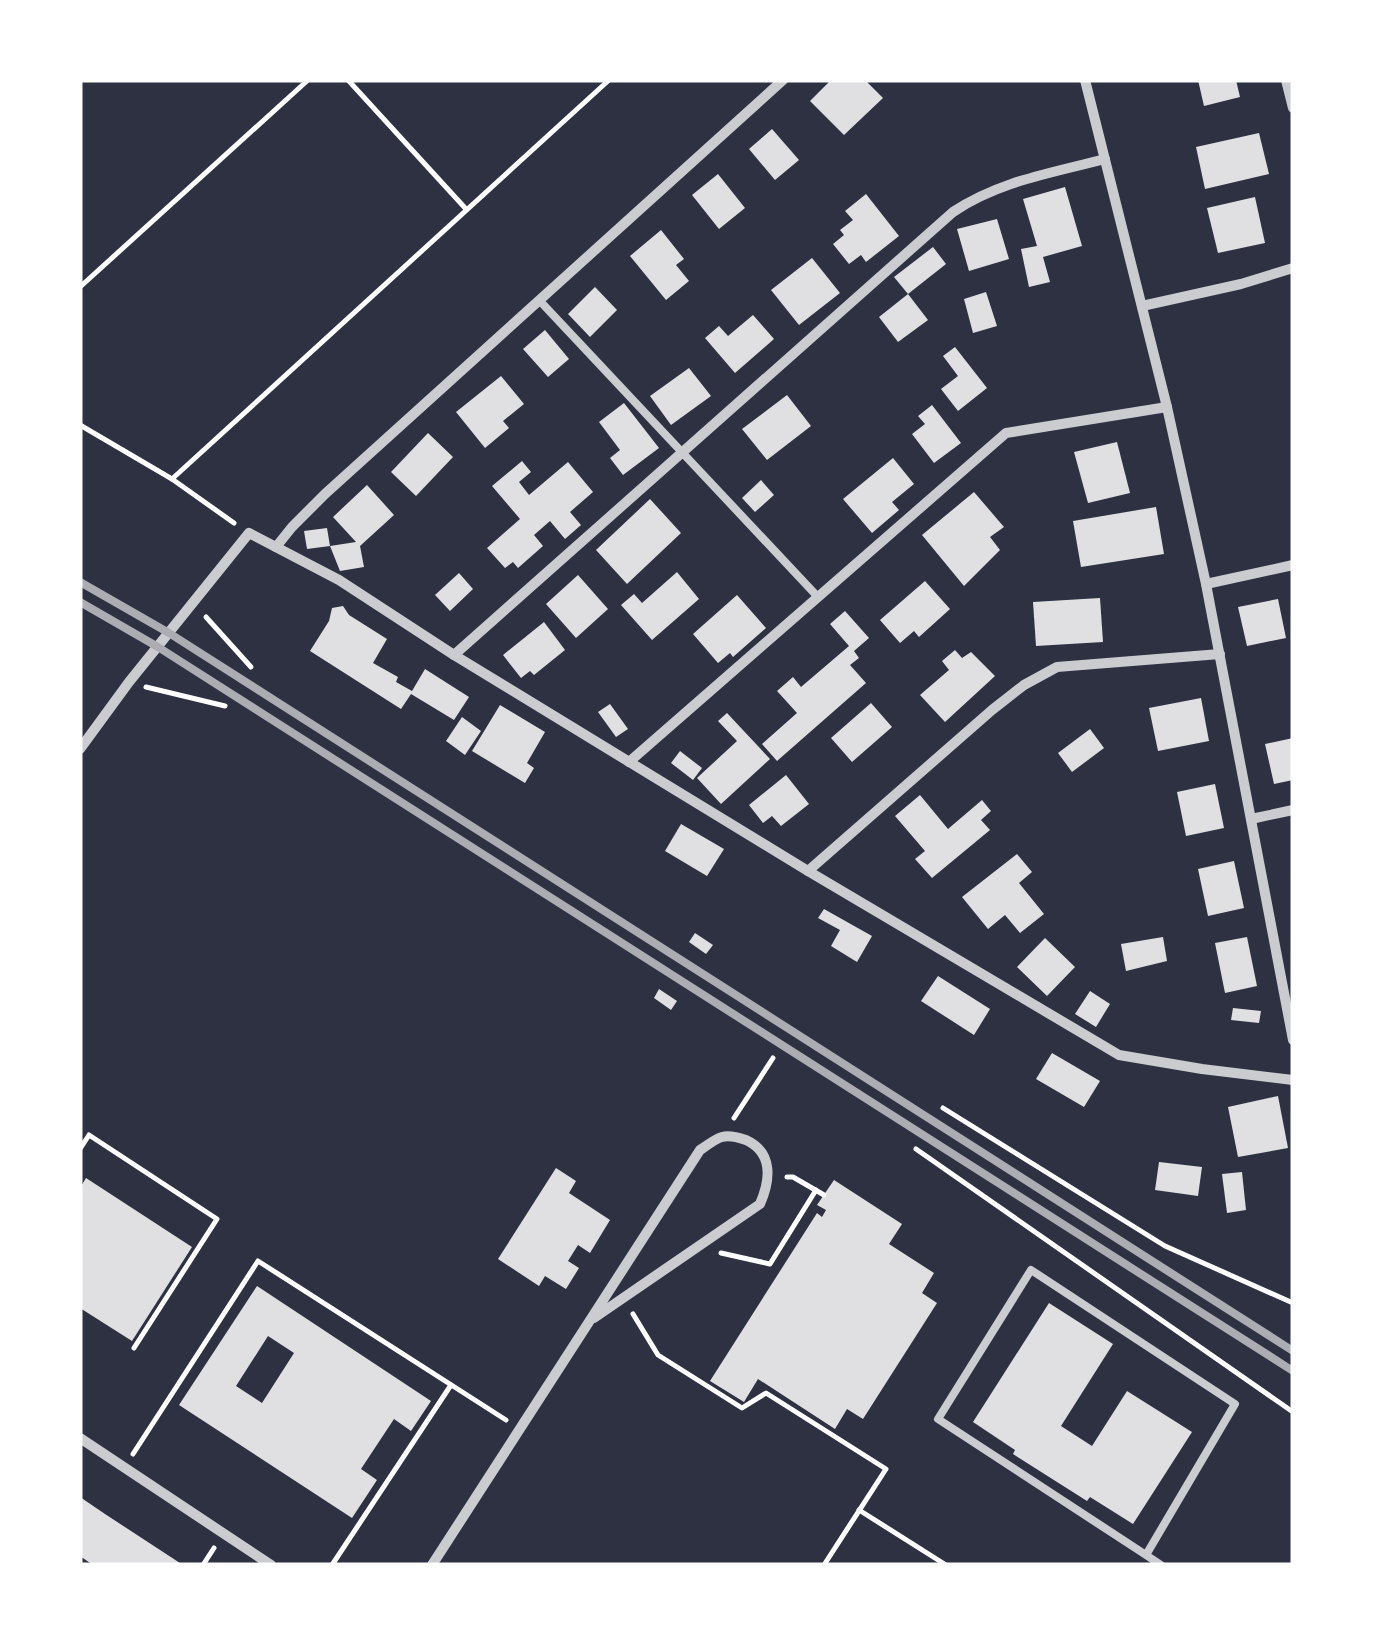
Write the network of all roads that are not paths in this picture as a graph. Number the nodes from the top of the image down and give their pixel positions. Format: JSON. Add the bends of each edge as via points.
{"nodes":[{"id":1,"x":782,"y":80,"type":"edge"},
{"id":2,"x":1085,"y":80,"type":"edge"},
{"id":3,"x":1286,"y":80,"type":"edge"},
{"id":4,"x":1293,"y":108,"type":"edge"},
{"id":5,"x":1105,"y":159,"type":"junction"},
{"id":6,"x":1293,"y":268,"type":"edge"},
{"id":7,"x":540,"y":300,"type":"junction"},
{"id":8,"x":1142,"y":306,"type":"junction"},
{"id":9,"x":1167,"y":407,"type":"junction"},
{"id":10,"x":683,"y":452,"type":"junction"},
{"id":11,"x":276,"y":547,"type":"junction"},
{"id":12,"x":1293,"y":565,"type":"edge"},
{"id":13,"x":1206,"y":584,"type":"junction"},
{"id":14,"x":817,"y":596,"type":"junction"},
{"id":15,"x":1220,"y":654,"type":"junction"},
{"id":16,"x":454,"y":655,"type":"junction"},
{"id":17,"x":80,"y":749,"type":"edge"},
{"id":18,"x":630,"y":762,"type":"junction"},
{"id":19,"x":1293,"y":810,"type":"edge"},
{"id":20,"x":1251,"y":818,"type":"junction"},
{"id":21,"x":808,"y":871,"type":"junction"},
{"id":22,"x":1293,"y":1040,"type":"edge"},
{"id":23,"x":1293,"y":1080,"type":"edge"},
{"id":24,"x":594,"y":1318,"type":"junction"},
{"id":25,"x":80,"y":1438,"type":"edge"},
{"id":26,"x":1146,"y":1556,"type":"junction"},
{"id":27,"x":271,"y":1565,"type":"edge"},
{"id":28,"x":432,"y":1565,"type":"edge"},
{"id":29,"x":1161,"y":1565,"type":"edge"}],
"edges":[{"from":1,"to":7,"type":"street"},
{"from":2,"to":5,"type":"street"},
{"from":3,"to":4,"type":"street"},
{"from":5,"to":8,"type":"street"},
{"from":5,"to":10,"type":"street","via":[[978,194]]},
{"from":6,"to":8,"type":"street"},
{"from":7,"to":10,"type":"lane"},
{"from":7,"to":11,"type":"street","via":[[325,494]]},
{"from":8,"to":9,"type":"street"},
{"from":9,"to":13,"type":"street"},
{"from":9,"to":14,"type":"street","via":[[1006,433]]},
{"from":10,"to":14,"type":"lane"},
{"from":10,"to":16,"type":"street"},
{"from":11,"to":16,"type":"street"},
{"from":11,"to":17,"type":"street","via":[[249,533]]},
{"from":12,"to":13,"type":"street"},
{"from":13,"to":15,"type":"street"},
{"from":14,"to":18,"type":"street"},
{"from":15,"to":20,"type":"street"},
{"from":15,"to":21,"type":"street","via":[[1057,667],[992,710]]},
{"from":16,"to":18,"type":"street"},
{"from":18,"to":21,"type":"street"},
{"from":19,"to":20,"type":"street"},
{"from":20,"to":22,"type":"street"},
{"from":21,"to":23,"type":"street","via":[[1120,1055]]},
{"from":24,"to":24,"type":"street","via":[[700,1150],[721,1137],[758,1147],[768,1164],[760,1204]]},
{"from":24,"to":28,"type":"street"},
{"from":25,"to":27,"type":"street"},
{"from":26,"to":26,"type":"lane","via":[[1236,1404],[1031,1270],[938,1419]]},
{"from":26,"to":29,"type":"lane"}]}
